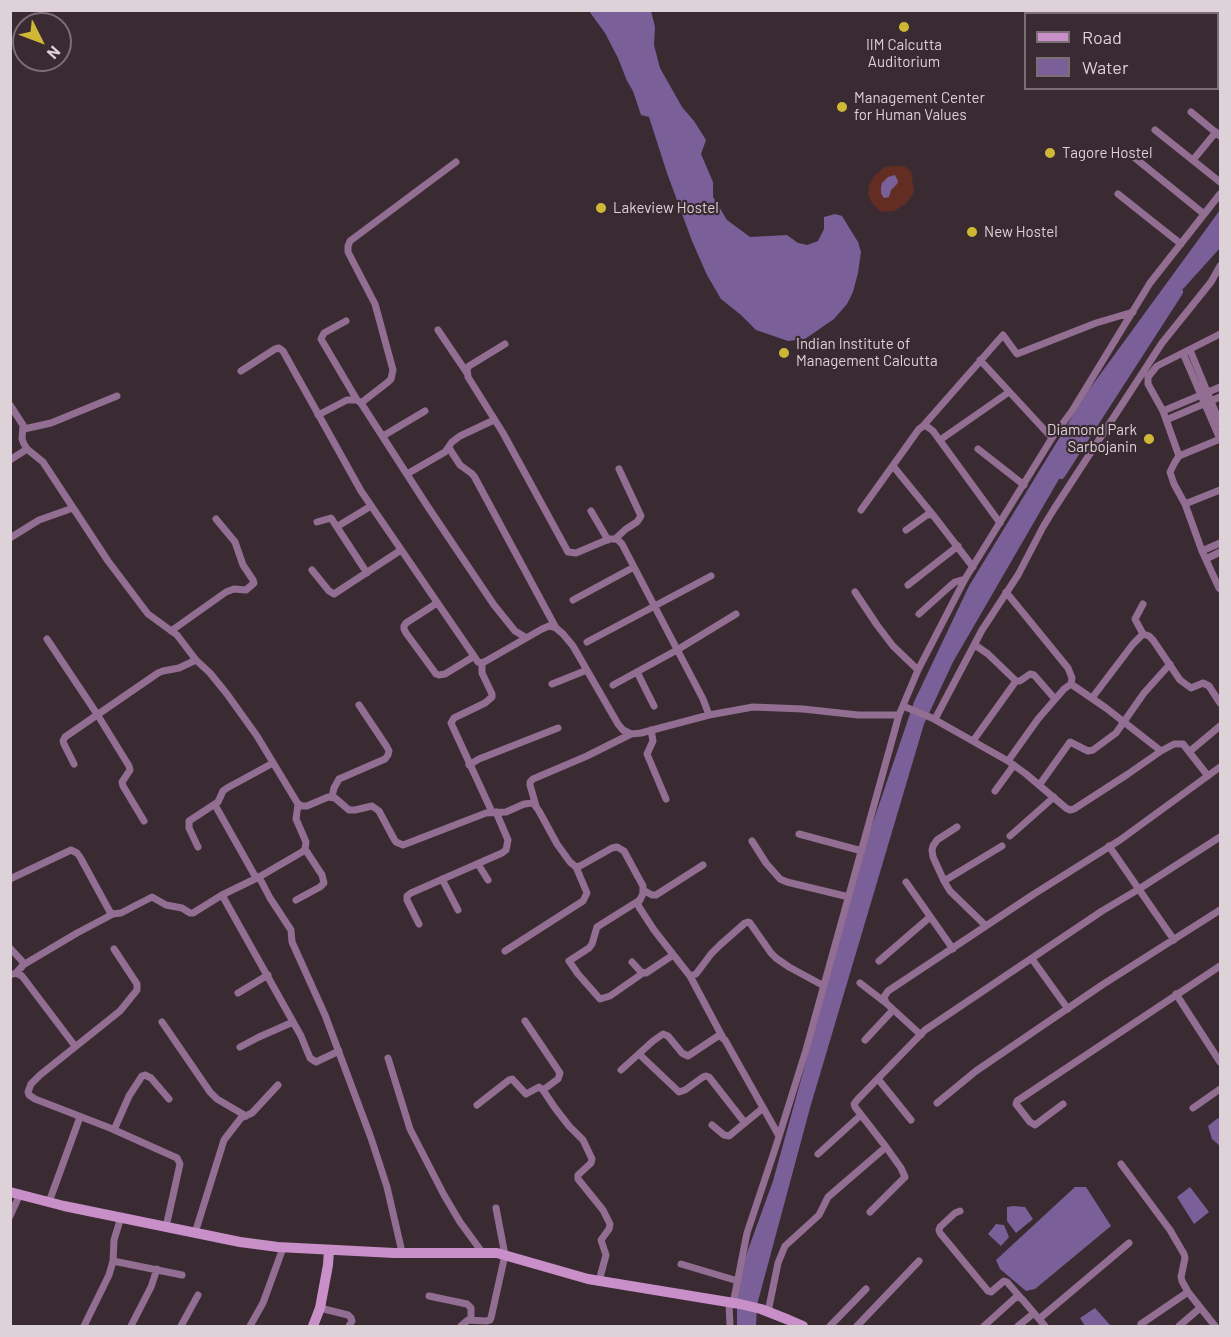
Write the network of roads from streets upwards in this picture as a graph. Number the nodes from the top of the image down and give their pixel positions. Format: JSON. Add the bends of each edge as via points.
{"nodes":[{"id":1,"x":1191,"y":111,"type":"dead end"},
{"id":2,"x":1155,"y":130,"type":"dead end"},
{"id":3,"x":1218,"y":134,"type":"edge"},
{"id":4,"x":1130,"y":154,"type":"dead end"},
{"id":5,"x":1193,"y":160,"type":"junction"},
{"id":6,"x":456,"y":162,"type":"dead end"},
{"id":7,"x":1221,"y":182,"type":"edge"},
{"id":8,"x":1118,"y":194,"type":"dead end"},
{"id":9,"x":1221,"y":194,"type":"edge"},
{"id":10,"x":1204,"y":214,"type":"junction"},
{"id":11,"x":1180,"y":244,"type":"junction"},
{"id":12,"x":1221,"y":266,"type":"edge"},
{"id":13,"x":1133,"y":312,"type":"junction"},
{"id":14,"x":346,"y":321,"type":"dead end"},
{"id":15,"x":438,"y":330,"type":"dead end"},
{"id":16,"x":1221,"y":334,"type":"edge"},
{"id":17,"x":506,"y":344,"type":"dead end"},
{"id":18,"x":1186,"y":351,"type":"junction"},
{"id":19,"x":980,"y":360,"type":"junction"},
{"id":20,"x":241,"y":371,"type":"dead end"},
{"id":21,"x":466,"y":373,"type":"junction"},
{"id":22,"x":1221,"y":387,"type":"edge"},
{"id":23,"x":1009,"y":392,"type":"junction"},
{"id":24,"x":1205,"y":394,"type":"junction"},
{"id":25,"x":117,"y":396,"type":"dead end"},
{"id":26,"x":1221,"y":397,"type":"edge"},
{"id":27,"x":359,"y":401,"type":"junction"},
{"id":28,"x":1208,"y":402,"type":"junction"},
{"id":29,"x":10,"y":405,"type":"edge"},
{"id":30,"x":425,"y":411,"type":"dead end"},
{"id":31,"x":1162,"y":411,"type":"junction"},
{"id":32,"x":318,"y":415,"type":"junction"},
{"id":33,"x":494,"y":420,"type":"junction"},
{"id":34,"x":1166,"y":420,"type":"junction"},
{"id":35,"x":1221,"y":423,"type":"edge"},
{"id":36,"x":923,"y":426,"type":"junction"},
{"id":37,"x":24,"y":429,"type":"junction"},
{"id":38,"x":383,"y":436,"type":"junction"},
{"id":39,"x":1052,"y":438,"type":"junction"},
{"id":40,"x":1220,"y":439,"type":"edge"},
{"id":41,"x":940,"y":440,"type":"junction"},
{"id":42,"x":449,"y":448,"type":"junction"},
{"id":43,"x":27,"y":449,"type":"junction"},
{"id":44,"x":978,"y":449,"type":"dead end"},
{"id":45,"x":1179,"y":456,"type":"junction"},
{"id":46,"x":10,"y":460,"type":"edge"},
{"id":47,"x":893,"y":466,"type":"junction"},
{"id":48,"x":620,"y":469,"type":"dead end"},
{"id":49,"x":407,"y":474,"type":"junction"},
{"id":50,"x":1024,"y":485,"type":"junction"},
{"id":51,"x":1221,"y":490,"type":"edge"},
{"id":52,"x":1185,"y":504,"type":"junction"},
{"id":53,"x":371,"y":506,"type":"junction"},
{"id":54,"x":73,"y":508,"type":"junction"},
{"id":55,"x":861,"y":510,"type":"dead end"},
{"id":56,"x":591,"y":511,"type":"dead end"},
{"id":57,"x":933,"y":514,"type":"junction"},
{"id":58,"x":216,"y":519,"type":"dead end"},
{"id":59,"x":317,"y":522,"type":"dead end"},
{"id":60,"x":1000,"y":523,"type":"junction"},
{"id":61,"x":338,"y":526,"type":"junction"},
{"id":62,"x":906,"y":530,"type":"dead end"},
{"id":63,"x":10,"y":538,"type":"edge"},
{"id":64,"x":611,"y":539,"type":"junction"},
{"id":65,"x":1221,"y":543,"type":"edge"},
{"id":66,"x":958,"y":546,"type":"junction"},
{"id":67,"x":401,"y":550,"type":"junction"},
{"id":68,"x":1202,"y":551,"type":"junction"},
{"id":69,"x":1221,"y":552,"type":"edge"},
{"id":70,"x":1206,"y":559,"type":"junction"},
{"id":71,"x":634,"y":567,"type":"junction"},
{"id":72,"x":973,"y":567,"type":"junction"},
{"id":73,"x":312,"y":570,"type":"dead end"},
{"id":74,"x":367,"y":573,"type":"junction"},
{"id":75,"x":711,"y":576,"type":"dead end"},
{"id":76,"x":965,"y":579,"type":"junction"},
{"id":77,"x":908,"y":585,"type":"dead end"},
{"id":78,"x":1221,"y":589,"type":"edge"},
{"id":79,"x":855,"y":592,"type":"dead end"},
{"id":80,"x":1006,"y":592,"type":"junction"},
{"id":81,"x":573,"y":600,"type":"dead end"},
{"id":82,"x":437,"y":603,"type":"junction"},
{"id":83,"x":1143,"y":604,"type":"dead end"},
{"id":84,"x":654,"y":606,"type":"junction"},
{"id":85,"x":736,"y":614,"type":"dead end"},
{"id":86,"x":919,"y":614,"type":"dead end"},
{"id":87,"x":556,"y":628,"type":"junction"},
{"id":88,"x":171,"y":631,"type":"junction"},
{"id":89,"x":1143,"y":634,"type":"junction"},
{"id":90,"x":525,"y":637,"type":"junction"},
{"id":91,"x":47,"y":639,"type":"dead end"},
{"id":92,"x":587,"y":642,"type":"dead end"},
{"id":93,"x":975,"y":645,"type":"junction"},
{"id":94,"x":677,"y":650,"type":"junction"},
{"id":95,"x":473,"y":657,"type":"junction"},
{"id":96,"x":196,"y":660,"type":"junction"},
{"id":97,"x":482,"y":663,"type":"junction"},
{"id":98,"x":1170,"y":664,"type":"junction"},
{"id":99,"x":587,"y":670,"type":"junction"},
{"id":100,"x":918,"y":670,"type":"junction"},
{"id":101,"x":637,"y":672,"type":"junction"},
{"id":102,"x":1016,"y":681,"type":"junction"},
{"id":103,"x":552,"y":684,"type":"dead end"},
{"id":104,"x":1071,"y":684,"type":"junction"},
{"id":105,"x":613,"y":685,"type":"dead end"},
{"id":106,"x":1092,"y":698,"type":"junction"},
{"id":107,"x":1055,"y":699,"type":"junction"},
{"id":108,"x":1221,"y":703,"type":"edge"},
{"id":109,"x":359,"y":705,"type":"dead end"},
{"id":110,"x":654,"y":706,"type":"dead end"},
{"id":111,"x":906,"y":707,"type":"junction"},
{"id":112,"x":97,"y":714,"type":"junction"},
{"id":113,"x":709,"y":715,"type":"junction"},
{"id":114,"x":899,"y":715,"type":"junction"},
{"id":115,"x":933,"y":718,"type":"junction"},
{"id":116,"x":1124,"y":722,"type":"junction"},
{"id":117,"x":1221,"y":726,"type":"edge"},
{"id":118,"x":558,"y":728,"type":"dead end"},
{"id":119,"x":651,"y":730,"type":"junction"},
{"id":120,"x":631,"y":734,"type":"junction"},
{"id":121,"x":973,"y":741,"type":"junction"},
{"id":122,"x":1161,"y":751,"type":"junction"},
{"id":123,"x":1189,"y":752,"type":"junction"},
{"id":124,"x":273,"y":763,"type":"junction"},
{"id":125,"x":1011,"y":763,"type":"junction"},
{"id":126,"x":74,"y":764,"type":"dead end"},
{"id":127,"x":470,"y":765,"type":"junction"},
{"id":128,"x":1221,"y":768,"type":"edge"},
{"id":129,"x":1208,"y":776,"type":"junction"},
{"id":130,"x":1040,"y":784,"type":"junction"},
{"id":131,"x":995,"y":791,"type":"dead end"},
{"id":132,"x":332,"y":797,"type":"junction"},
{"id":133,"x":1054,"y":797,"type":"junction"},
{"id":134,"x":666,"y":799,"type":"dead end"},
{"id":135,"x":298,"y":804,"type":"junction"},
{"id":136,"x":215,"y":805,"type":"junction"},
{"id":137,"x":536,"y":806,"type":"junction"},
{"id":138,"x":494,"y":812,"type":"junction"},
{"id":139,"x":144,"y":821,"type":"dead end"},
{"id":140,"x":957,"y":827,"type":"dead end"},
{"id":141,"x":799,"y":834,"type":"dead end"},
{"id":142,"x":1010,"y":836,"type":"dead end"},
{"id":143,"x":1221,"y":837,"type":"edge"},
{"id":144,"x":752,"y":841,"type":"dead end"},
{"id":145,"x":1002,"y":846,"type":"dead end"},
{"id":146,"x":1109,"y":846,"type":"junction"},
{"id":147,"x":198,"y":847,"type":"dead end"},
{"id":148,"x":305,"y":849,"type":"junction"},
{"id":149,"x":861,"y":851,"type":"junction"},
{"id":150,"x":478,"y":864,"type":"junction"},
{"id":151,"x":703,"y":865,"type":"dead end"},
{"id":152,"x":576,"y":867,"type":"junction"},
{"id":153,"x":259,"y":877,"type":"junction"},
{"id":154,"x":10,"y":879,"type":"edge"},
{"id":155,"x":442,"y":879,"type":"junction"},
{"id":156,"x":488,"y":880,"type":"dead end"},
{"id":157,"x":944,"y":881,"type":"junction"},
{"id":158,"x":906,"y":882,"type":"dead end"},
{"id":159,"x":1139,"y":889,"type":"junction"},
{"id":160,"x":643,"y":890,"type":"junction"},
{"id":161,"x":222,"y":895,"type":"junction"},
{"id":162,"x":849,"y":897,"type":"junction"},
{"id":163,"x":296,"y":900,"type":"dead end"},
{"id":164,"x":640,"y":900,"type":"junction"},
{"id":165,"x":458,"y":910,"type":"dead end"},
{"id":166,"x":1221,"y":910,"type":"edge"},
{"id":167,"x":113,"y":914,"type":"junction"},
{"id":168,"x":930,"y":916,"type":"junction"},
{"id":169,"x":419,"y":924,"type":"dead end"},
{"id":170,"x":986,"y":927,"type":"junction"},
{"id":171,"x":1174,"y":940,"type":"junction"},
{"id":172,"x":10,"y":948,"type":"edge"},
{"id":173,"x":114,"y":949,"type":"dead end"},
{"id":174,"x":953,"y":949,"type":"junction"},
{"id":175,"x":505,"y":951,"type":"dead end"},
{"id":176,"x":673,"y":955,"type":"junction"},
{"id":177,"x":1032,"y":959,"type":"junction"},
{"id":178,"x":879,"y":961,"type":"dead end"},
{"id":179,"x":632,"y":962,"type":"dead end"},
{"id":180,"x":23,"y":965,"type":"junction"},
{"id":181,"x":1221,"y":966,"type":"edge"},
{"id":182,"x":644,"y":973,"type":"junction"},
{"id":183,"x":15,"y":974,"type":"edge"},
{"id":184,"x":268,"y":975,"type":"junction"},
{"id":185,"x":690,"y":976,"type":"junction"},
{"id":186,"x":860,"y":984,"type":"dead end"},
{"id":187,"x":824,"y":986,"type":"junction"},
{"id":188,"x":238,"y":993,"type":"dead end"},
{"id":189,"x":1176,"y":994,"type":"junction"},
{"id":190,"x":886,"y":1003,"type":"junction"},
{"id":191,"x":1068,"y":1009,"type":"junction"},
{"id":192,"x":893,"y":1010,"type":"junction"},
{"id":193,"x":525,"y":1021,"type":"dead end"},
{"id":194,"x":162,"y":1022,"type":"dead end"},
{"id":195,"x":293,"y":1022,"type":"junction"},
{"id":196,"x":921,"y":1035,"type":"junction"},
{"id":197,"x":723,"y":1038,"type":"junction"},
{"id":198,"x":865,"y":1040,"type":"dead end"},
{"id":199,"x":75,"y":1047,"type":"junction"},
{"id":200,"x":240,"y":1047,"type":"dead end"},
{"id":201,"x":339,"y":1051,"type":"junction"},
{"id":202,"x":639,"y":1054,"type":"junction"},
{"id":203,"x":388,"y":1058,"type":"dead end"},
{"id":204,"x":1221,"y":1062,"type":"edge"},
{"id":205,"x":621,"y":1070,"type":"dead end"},
{"id":206,"x":878,"y":1079,"type":"junction"},
{"id":207,"x":278,"y":1085,"type":"dead end"},
{"id":208,"x":1221,"y":1089,"type":"edge"},
{"id":209,"x":543,"y":1090,"type":"junction"},
{"id":210,"x":169,"y":1099,"type":"dead end"},
{"id":211,"x":937,"y":1103,"type":"dead end"},
{"id":212,"x":1063,"y":1104,"type":"dead end"},
{"id":213,"x":477,"y":1105,"type":"dead end"},
{"id":214,"x":763,"y":1108,"type":"junction"},
{"id":215,"x":1193,"y":1108,"type":"dead end"},
{"id":216,"x":861,"y":1115,"type":"junction"},
{"id":217,"x":246,"y":1116,"type":"junction"},
{"id":218,"x":81,"y":1117,"type":"junction"},
{"id":219,"x":911,"y":1120,"type":"dead end"},
{"id":220,"x":745,"y":1123,"type":"junction"},
{"id":221,"x":712,"y":1125,"type":"dead end"},
{"id":222,"x":114,"y":1130,"type":"junction"},
{"id":223,"x":779,"y":1136,"type":"junction"},
{"id":224,"x":886,"y":1148,"type":"junction"},
{"id":225,"x":818,"y":1154,"type":"dead end"},
{"id":226,"x":1121,"y":1164,"type":"dead end"},
{"id":227,"x":15,"y":1193,"type":"edge"},
{"id":228,"x":49,"y":1202,"type":"junction"},
{"id":229,"x":496,"y":1208,"type":"dead end"},
{"id":230,"x":960,"y":1211,"type":"dead end"},
{"id":231,"x":870,"y":1212,"type":"dead end"},
{"id":232,"x":10,"y":1216,"type":"edge"},
{"id":233,"x":121,"y":1217,"type":"junction"},
{"id":234,"x":166,"y":1227,"type":"junction"},
{"id":235,"x":195,"y":1233,"type":"junction"},
{"id":236,"x":1129,"y":1243,"type":"dead end"},
{"id":237,"x":283,"y":1248,"type":"junction"},
{"id":238,"x":329,"y":1250,"type":"junction"},
{"id":239,"x":402,"y":1252,"type":"junction"},
{"id":240,"x":482,"y":1252,"type":"junction"},
{"id":241,"x":505,"y":1255,"type":"junction"},
{"id":242,"x":113,"y":1261,"type":"junction"},
{"id":243,"x":918,"y":1261,"type":"dead end"},
{"id":244,"x":681,"y":1264,"type":"dead end"},
{"id":245,"x":157,"y":1269,"type":"junction"},
{"id":246,"x":182,"y":1275,"type":"dead end"},
{"id":247,"x":599,"y":1281,"type":"junction"},
{"id":248,"x":738,"y":1281,"type":"junction"},
{"id":249,"x":866,"y":1289,"type":"dead end"},
{"id":250,"x":1188,"y":1292,"type":"junction"},
{"id":251,"x":198,"y":1295,"type":"dead end"},
{"id":252,"x":429,"y":1296,"type":"dead end"},
{"id":253,"x":1020,"y":1297,"type":"junction"},
{"id":254,"x":734,"y":1304,"type":"junction"},
{"id":255,"x":320,"y":1308,"type":"junction"},
{"id":256,"x":1200,"y":1308,"type":"junction"},
{"id":257,"x":764,"y":1311,"type":"junction"},
{"id":258,"x":1036,"y":1316,"type":"junction"},
{"id":259,"x":471,"y":1320,"type":"junction"},
{"id":260,"x":1141,"y":1324,"type":"dead end"},
{"id":261,"x":84,"y":1326,"type":"edge"},
{"id":262,"x":131,"y":1326,"type":"edge"},
{"id":263,"x":181,"y":1326,"type":"edge"},
{"id":264,"x":250,"y":1326,"type":"edge"},
{"id":265,"x":313,"y":1326,"type":"edge"},
{"id":266,"x":350,"y":1326,"type":"edge"},
{"id":267,"x":461,"y":1326,"type":"edge"},
{"id":268,"x":730,"y":1326,"type":"edge"},
{"id":269,"x":803,"y":1326,"type":"edge"},
{"id":270,"x":830,"y":1326,"type":"edge"},
{"id":271,"x":857,"y":1326,"type":"edge"},
{"id":272,"x":984,"y":1326,"type":"edge"},
{"id":273,"x":1018,"y":1326,"type":"edge"},
{"id":274,"x":1045,"y":1326,"type":"edge"},
{"id":275,"x":1179,"y":1326,"type":"edge"},
{"id":276,"x":1215,"y":1326,"type":"edge"}],
"edges":[{"from":1,"to":3,"type":"street"},
{"from":2,"to":5,"type":"street"},
{"from":3,"to":5,"type":"street"},
{"from":4,"to":10,"type":"street"},
{"from":5,"to":7,"type":"street"},
{"from":6,"to":27,"type":"street","via":[[350,241],[348,252],[375,304],[393,370],[388,382]]},
{"from":8,"to":11,"type":"street"},
{"from":9,"to":10,"type":"street"},
{"from":10,"to":11,"type":"street"},
{"from":11,"to":13,"type":"street"},
{"from":12,"to":80,"type":"street","via":[[1167,335],[1054,509]]},
{"from":13,"to":19,"type":"street","via":[[1017,354],[1003,335]]},
{"from":13,"to":39,"type":"street"},
{"from":14,"to":27,"type":"street","via":[[324,333],[321,339]]},
{"from":15,"to":21,"type":"street"},
{"from":16,"to":18,"type":"street"},
{"from":17,"to":21,"type":"street","via":[[469,366]]},
{"from":18,"to":24,"type":"street"},
{"from":18,"to":31,"type":"street","via":[[1157,366],[1148,377]]},
{"from":19,"to":23,"type":"street"},
{"from":19,"to":36,"type":"street"},
{"from":20,"to":32,"type":"street","via":[[279,348]]},
{"from":21,"to":33,"type":"street"},
{"from":22,"to":24,"type":"street"},
{"from":23,"to":39,"type":"street"},
{"from":23,"to":41,"type":"street"},
{"from":24,"to":28,"type":"street"},
{"from":24,"to":31,"type":"street"},
{"from":25,"to":37,"type":"street","via":[[58,421]]},
{"from":26,"to":28,"type":"street"},
{"from":27,"to":32,"type":"street","via":[[347,400]]},
{"from":27,"to":38,"type":"street"},
{"from":28,"to":34,"type":"street"},
{"from":28,"to":35,"type":"street"},
{"from":28,"to":40,"type":"street"},
{"from":29,"to":37,"type":"street"},
{"from":30,"to":38,"type":"street"},
{"from":31,"to":34,"type":"street"},
{"from":32,"to":53,"type":"street"},
{"from":33,"to":42,"type":"street","via":[[460,436]]},
{"from":33,"to":64,"type":"street","via":[[568,552],[576,553]]},
{"from":34,"to":45,"type":"street"},
{"from":36,"to":41,"type":"street","via":[[929,427]]},
{"from":36,"to":47,"type":"street"},
{"from":37,"to":43,"type":"street","via":[[22,439]]},
{"from":38,"to":49,"type":"street"},
{"from":39,"to":50,"type":"street"},
{"from":40,"to":45,"type":"street"},
{"from":41,"to":60,"type":"street"},
{"from":42,"to":49,"type":"street"},
{"from":42,"to":87,"type":"street","via":[[460,465],[474,476]]},
{"from":43,"to":46,"type":"street"},
{"from":43,"to":54,"type":"street","via":[[43,462]]},
{"from":44,"to":50,"type":"street"},
{"from":45,"to":52,"type":"street","via":[[1170,472]]},
{"from":47,"to":55,"type":"street"},
{"from":47,"to":57,"type":"street"},
{"from":48,"to":64,"type":"street","via":[[641,516]]},
{"from":49,"to":90,"type":"street","via":[[494,605],[515,631]]},
{"from":50,"to":60,"type":"street"},
{"from":51,"to":52,"type":"street"},
{"from":52,"to":68,"type":"street"},
{"from":53,"to":61,"type":"street"},
{"from":53,"to":67,"type":"street"},
{"from":54,"to":63,"type":"street","via":[[39,520]]},
{"from":54,"to":88,"type":"street","via":[[141,606]]},
{"from":56,"to":64,"type":"street"},
{"from":57,"to":62,"type":"street"},
{"from":57,"to":66,"type":"street"},
{"from":58,"to":88,"type":"street","via":[[235,542],[254,583],[246,590],[230,590]]},
{"from":59,"to":61,"type":"street","via":[[332,518]]},
{"from":60,"to":72,"type":"street"},
{"from":61,"to":74,"type":"street"},
{"from":64,"to":71,"type":"street","via":[[622,543]]},
{"from":65,"to":68,"type":"street"},
{"from":66,"to":72,"type":"street"},
{"from":66,"to":77,"type":"street"},
{"from":67,"to":74,"type":"street"},
{"from":67,"to":82,"type":"street"},
{"from":68,"to":70,"type":"street"},
{"from":69,"to":70,"type":"street"},
{"from":70,"to":78,"type":"street"},
{"from":71,"to":81,"type":"street"},
{"from":71,"to":84,"type":"street"},
{"from":72,"to":76,"type":"street"},
{"from":73,"to":74,"type":"street","via":[[334,594]]},
{"from":75,"to":84,"type":"street"},
{"from":76,"to":86,"type":"street","via":[[955,582]]},
{"from":76,"to":100,"type":"street"},
{"from":79,"to":100,"type":"street","via":[[893,646]]},
{"from":80,"to":93,"type":"street"},
{"from":80,"to":104,"type":"street","via":[[1068,668]]},
{"from":82,"to":95,"type":"street"},
{"from":82,"to":95,"type":"street","via":[[406,623],[406,633],[436,674],[445,674]]},
{"from":83,"to":89,"type":"street","via":[[1135,619]]},
{"from":84,"to":92,"type":"street"},
{"from":84,"to":94,"type":"street"},
{"from":85,"to":94,"type":"street"},
{"from":87,"to":90,"type":"street","via":[[549,626]]},
{"from":87,"to":99,"type":"street"},
{"from":88,"to":96,"type":"street"},
{"from":89,"to":98,"type":"street","via":[[1153,640]]},
{"from":89,"to":106,"type":"street"},
{"from":90,"to":97,"type":"street"},
{"from":91,"to":112,"type":"street"},
{"from":93,"to":102,"type":"street"},
{"from":93,"to":115,"type":"street"},
{"from":94,"to":101,"type":"street"},
{"from":94,"to":113,"type":"street"},
{"from":95,"to":97,"type":"street"},
{"from":96,"to":112,"type":"street","via":[[163,670]]},
{"from":96,"to":124,"type":"street","via":[[227,694]]},
{"from":97,"to":127,"type":"street","via":[[492,697],[451,723]]},
{"from":98,"to":108,"type":"street","via":[[1180,680],[1191,688],[1203,683],[1209,686]]},
{"from":98,"to":116,"type":"street"},
{"from":99,"to":103,"type":"street"},
{"from":99,"to":120,"type":"street","via":[[618,724]]},
{"from":100,"to":111,"type":"street"},
{"from":101,"to":105,"type":"street"},
{"from":101,"to":110,"type":"street"},
{"from":102,"to":107,"type":"street","via":[[1031,674]]},
{"from":102,"to":121,"type":"street"},
{"from":104,"to":106,"type":"street"},
{"from":104,"to":107,"type":"street"},
{"from":106,"to":116,"type":"street"},
{"from":107,"to":125,"type":"street"},
{"from":109,"to":132,"type":"street","via":[[387,747],[388,755],[339,779]]},
{"from":111,"to":114,"type":"street"},
{"from":111,"to":115,"type":"street"},
{"from":112,"to":126,"type":"street","via":[[63,741]]},
{"from":112,"to":139,"type":"street","via":[[129,766],[123,786]]},
{"from":113,"to":114,"type":"street","via":[[753,707]]},
{"from":113,"to":119,"type":"street"},
{"from":114,"to":149,"type":"street"},
{"from":115,"to":121,"type":"street"},
{"from":116,"to":122,"type":"street"},
{"from":116,"to":130,"type":"street","via":[[1093,750],[1070,742]]},
{"from":117,"to":123,"type":"street"},
{"from":118,"to":127,"type":"street"},
{"from":119,"to":120,"type":"street"},
{"from":119,"to":134,"type":"street","via":[[653,741],[646,754]]},
{"from":120,"to":137,"type":"street","via":[[533,779],[530,785]]},
{"from":121,"to":125,"type":"street"},
{"from":122,"to":123,"type":"street","via":[[1183,744]]},
{"from":122,"to":133,"type":"street","via":[[1074,809],[1066,808]]},
{"from":123,"to":129,"type":"street"},
{"from":124,"to":135,"type":"street"},
{"from":124,"to":136,"type":"street","via":[[227,788]]},
{"from":125,"to":130,"type":"street"},
{"from":125,"to":131,"type":"street"},
{"from":127,"to":138,"type":"street"},
{"from":128,"to":129,"type":"street"},
{"from":129,"to":146,"type":"street"},
{"from":130,"to":133,"type":"street"},
{"from":132,"to":135,"type":"street","via":[[307,806]]},
{"from":132,"to":138,"type":"street","via":[[349,810],[375,807],[393,839],[403,845]]},
{"from":133,"to":142,"type":"street"},
{"from":135,"to":148,"type":"street","via":[[296,819]]},
{"from":136,"to":147,"type":"street","via":[[189,821]]},
{"from":136,"to":153,"type":"street"},
{"from":137,"to":138,"type":"street","via":[[529,803]]},
{"from":137,"to":152,"type":"street","via":[[557,844]]},
{"from":138,"to":150,"type":"street","via":[[508,845],[502,853]]},
{"from":140,"to":157,"type":"street","via":[[937,840],[932,850]]},
{"from":141,"to":149,"type":"street"},
{"from":143,"to":159,"type":"street"},
{"from":144,"to":162,"type":"street","via":[[780,879]]},
{"from":145,"to":157,"type":"street"},
{"from":146,"to":159,"type":"street"},
{"from":146,"to":170,"type":"street"},
{"from":148,"to":153,"type":"street"},
{"from":148,"to":163,"type":"street","via":[[324,883]]},
{"from":149,"to":162,"type":"street"},
{"from":150,"to":155,"type":"street"},
{"from":150,"to":156,"type":"street"},
{"from":151,"to":160,"type":"street","via":[[656,895]]},
{"from":152,"to":160,"type":"street","via":[[612,848],[620,848]]},
{"from":152,"to":175,"type":"street","via":[[587,893],[583,901]]},
{"from":153,"to":161,"type":"street"},
{"from":153,"to":201,"type":"street","via":[[291,930],[292,942]]},
{"from":154,"to":167,"type":"street","via":[[74,850]]},
{"from":155,"to":165,"type":"street"},
{"from":155,"to":169,"type":"street","via":[[407,896]]},
{"from":157,"to":170,"type":"street"},
{"from":158,"to":168,"type":"street"},
{"from":159,"to":171,"type":"street"},
{"from":159,"to":177,"type":"street"},
{"from":160,"to":164,"type":"street"},
{"from":161,"to":167,"type":"street","via":[[190,913],[152,897]]},
{"from":161,"to":184,"type":"street"},
{"from":162,"to":187,"type":"street"},
{"from":164,"to":176,"type":"street","via":[[639,907]]},
{"from":164,"to":182,"type":"street","via":[[597,927],[589,948],[569,961],[600,999]]},
{"from":166,"to":171,"type":"street"},
{"from":167,"to":180,"type":"street"},
{"from":168,"to":174,"type":"street"},
{"from":168,"to":178,"type":"street"},
{"from":170,"to":174,"type":"street"},
{"from":171,"to":191,"type":"street"},
{"from":172,"to":180,"type":"street"},
{"from":173,"to":199,"type":"street","via":[[137,990],[120,1011]]},
{"from":174,"to":190,"type":"street","via":[[888,991]]},
{"from":176,"to":182,"type":"street"},
{"from":176,"to":185,"type":"street"},
{"from":177,"to":191,"type":"street"},
{"from":177,"to":196,"type":"street"},
{"from":179,"to":182,"type":"street"},
{"from":180,"to":183,"type":"street"},
{"from":181,"to":189,"type":"street"},
{"from":183,"to":199,"type":"street"},
{"from":184,"to":188,"type":"street"},
{"from":184,"to":195,"type":"street"},
{"from":185,"to":187,"type":"street","via":[[748,922],[776,958]]},
{"from":185,"to":197,"type":"street"},
{"from":186,"to":190,"type":"street"},
{"from":187,"to":223,"type":"street"},
{"from":189,"to":204,"type":"street"},
{"from":189,"to":212,"type":"street","via":[[1016,1104],[1035,1125]]},
{"from":190,"to":192,"type":"street"},
{"from":191,"to":211,"type":"street","via":[[976,1071]]},
{"from":192,"to":196,"type":"street"},
{"from":192,"to":198,"type":"street"},
{"from":193,"to":209,"type":"street","via":[[560,1073]]},
{"from":194,"to":217,"type":"street","via":[[210,1092]]},
{"from":195,"to":200,"type":"street"},
{"from":195,"to":201,"type":"street","via":[[312,1061]]},
{"from":196,"to":206,"type":"street"},
{"from":197,"to":202,"type":"street","via":[[718,1036],[688,1056],[663,1034]]},
{"from":197,"to":214,"type":"street"},
{"from":199,"to":218,"type":"street","via":[[34,1080],[28,1092],[35,1099]]},
{"from":201,"to":239,"type":"street","via":[[387,1187]]},
{"from":202,"to":205,"type":"street"},
{"from":202,"to":220,"type":"street","via":[[679,1092],[708,1077]]},
{"from":203,"to":240,"type":"street","via":[[410,1129],[444,1195]]},
{"from":206,"to":216,"type":"street","via":[[854,1104]]},
{"from":206,"to":219,"type":"street"},
{"from":207,"to":217,"type":"street"},
{"from":208,"to":215,"type":"street"},
{"from":209,"to":213,"type":"street","via":[[539,1087],[526,1094],[512,1079]]},
{"from":209,"to":247,"type":"street","via":[[591,1156],[591,1163],[578,1179],[610,1224],[601,1240],[606,1255]]},
{"from":210,"to":222,"type":"street","via":[[151,1078],[142,1076]]},
{"from":214,"to":220,"type":"street"},
{"from":214,"to":223,"type":"street"},
{"from":216,"to":224,"type":"street"},
{"from":216,"to":225,"type":"street"},
{"from":217,"to":235,"type":"street","via":[[222,1144]]},
{"from":218,"to":222,"type":"street"},
{"from":218,"to":228,"type":"street"},
{"from":220,"to":221,"type":"street","via":[[726,1137]]},
{"from":222,"to":234,"type":"street","via":[[179,1160]]},
{"from":223,"to":248,"type":"street","via":[[747,1233]]},
{"from":224,"to":231,"type":"street","via":[[904,1177]]},
{"from":224,"to":257,"type":"street","via":[[834,1191],[819,1215],[785,1246]]},
{"from":226,"to":250,"type":"street","via":[[1185,1256],[1181,1279]]},
{"from":227,"to":228,"type":"street"},
{"from":227,"to":232,"type":"street"},
{"from":228,"to":233,"type":"street"},
{"from":229,"to":241,"type":"street"},
{"from":230,"to":253,"type":"street","via":[[940,1227],[940,1233],[988,1291],[1004,1281]]},
{"from":233,"to":234,"type":"street"},
{"from":233,"to":242,"type":"street"},
{"from":234,"to":235,"type":"street"},
{"from":235,"to":237,"type":"street"},
{"from":236,"to":258,"type":"street"},
{"from":237,"to":238,"type":"street"},
{"from":237,"to":264,"type":"street","via":[[263,1303]]},
{"from":238,"to":239,"type":"street"},
{"from":238,"to":255,"type":"street"},
{"from":239,"to":240,"type":"street"},
{"from":240,"to":241,"type":"street"},
{"from":241,"to":247,"type":"street"},
{"from":241,"to":259,"type":"street","via":[[490,1320]]},
{"from":242,"to":245,"type":"street"},
{"from":242,"to":261,"type":"street"},
{"from":243,"to":271,"type":"street"},
{"from":244,"to":248,"type":"street"},
{"from":245,"to":246,"type":"street"},
{"from":245,"to":262,"type":"street"},
{"from":247,"to":254,"type":"street"},
{"from":248,"to":254,"type":"street"},
{"from":249,"to":270,"type":"street"},
{"from":250,"to":256,"type":"street"},
{"from":250,"to":260,"type":"street"},
{"from":251,"to":263,"type":"street"},
{"from":252,"to":259,"type":"street","via":[[467,1304]]},
{"from":253,"to":258,"type":"street"},
{"from":253,"to":272,"type":"street"},
{"from":254,"to":257,"type":"street"},
{"from":254,"to":268,"type":"street"},
{"from":255,"to":265,"type":"street"},
{"from":255,"to":266,"type":"street","via":[[348,1315]]},
{"from":256,"to":275,"type":"street"},
{"from":256,"to":276,"type":"street"},
{"from":257,"to":269,"type":"street"},
{"from":258,"to":273,"type":"street"},
{"from":258,"to":274,"type":"street"},
{"from":259,"to":267,"type":"street"}]}
